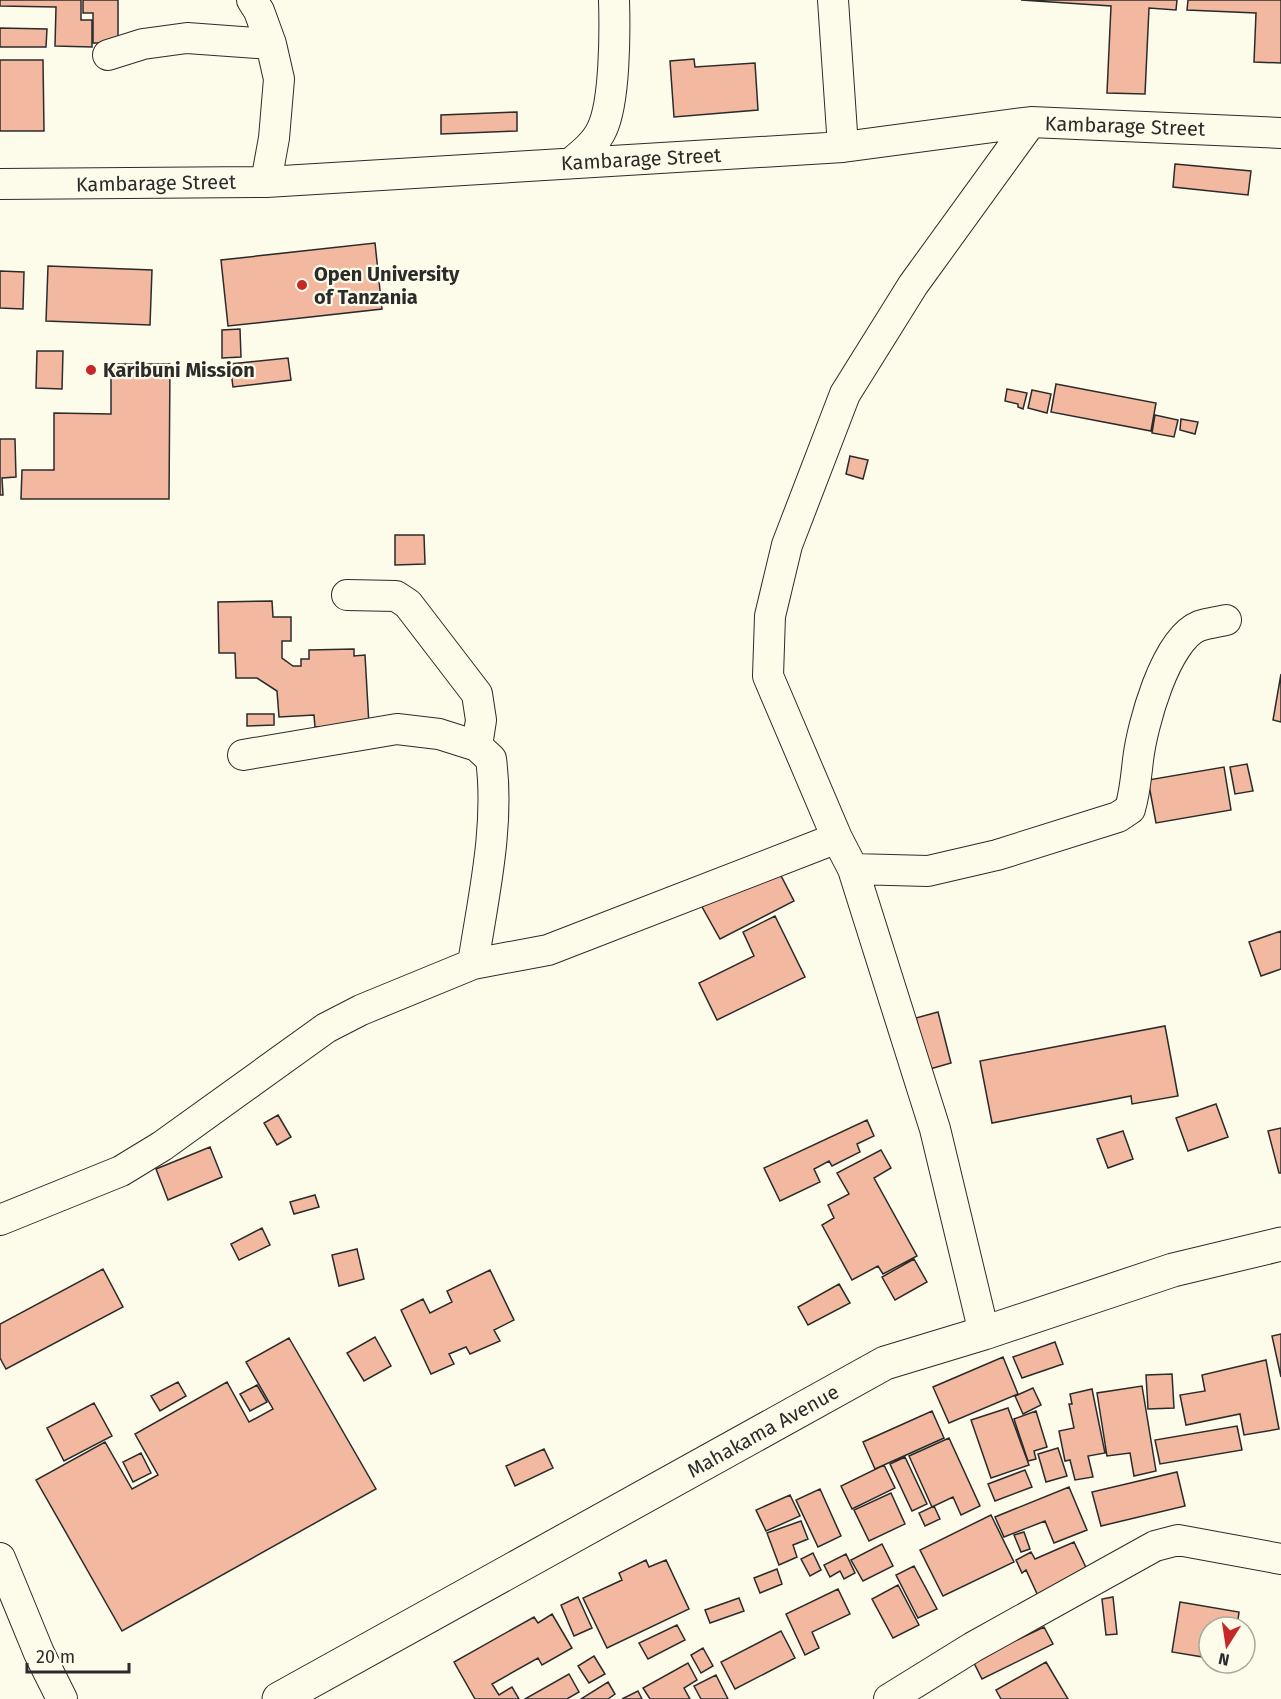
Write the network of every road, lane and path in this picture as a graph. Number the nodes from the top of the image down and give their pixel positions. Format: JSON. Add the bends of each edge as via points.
{"nodes":[{"id":1,"x":252,"y":0,"type":"edge"},
{"id":2,"x":833,"y":0,"type":"edge"},
{"id":3,"x":616,"y":3,"type":"edge"},
{"id":4,"x":271,"y":44,"type":"junction"},
{"id":5,"x":108,"y":55,"type":"dead end"},
{"id":6,"x":1031,"y":122,"type":"junction"},
{"id":7,"x":1281,"y":132,"type":"edge"},
{"id":8,"x":843,"y":147,"type":"junction"},
{"id":9,"x":571,"y":163,"type":"junction"},
{"id":10,"x":266,"y":182,"type":"junction"},
{"id":11,"x":0,"y":184,"type":"edge"},
{"id":12,"x":347,"y":595,"type":"dead end"},
{"id":13,"x":1226,"y":620,"type":"dead end"},
{"id":14,"x":477,"y":746,"type":"junction"},
{"id":15,"x":243,"y":755,"type":"dead end"},
{"id":16,"x":837,"y":838,"type":"junction"},
{"id":17,"x":853,"y":869,"type":"junction"},
{"id":18,"x":473,"y":964,"type":"junction"},
{"id":19,"x":0,"y":1220,"type":"edge"},
{"id":20,"x":1281,"y":1244,"type":"edge"},
{"id":21,"x":984,"y":1334,"type":"junction"},
{"id":22,"x":0,"y":1558,"type":"edge"},
{"id":23,"x":1281,"y":1559,"type":"edge"},
{"id":24,"x":62,"y":1699,"type":"edge"},
{"id":25,"x":279,"y":1699,"type":"edge"},
{"id":26,"x":889,"y":1699,"type":"edge"}],
"edges":[{"from":1,"to":4,"type":"street"},
{"from":2,"to":8,"type":"street"},
{"from":3,"to":9,"type":"street","via":[[609,107],[602,131]]},
{"from":4,"to":5,"type":"street","via":[[187,38],[143,44]]},
{"from":4,"to":10,"type":"street","via":[[279,79]]},
{"from":6,"to":7,"type":"street","name":"Kambarage Street"},
{"from":6,"to":8,"type":"street","name":"Kambarage Street"},
{"from":6,"to":16,"type":"street","via":[[913,285],[845,394],[787,545],[770,616],[768,676]]},
{"from":8,"to":9,"type":"street","name":"Kambarage Street"},
{"from":9,"to":10,"type":"street","name":"Kambarage Street"},
{"from":10,"to":11,"type":"street","name":"Kambarage Street"},
{"from":12,"to":14,"type":"street","via":[[396,596],[408,604],[477,694],[481,720]]},
{"from":13,"to":17,"type":"street","via":[[1198,626],[1181,640],[1157,686],[1130,809],[1119,817],[997,855],[928,871]]},
{"from":14,"to":15,"type":"street","via":[[439,734],[397,729]]},
{"from":14,"to":18,"type":"street","via":[[491,759],[494,781],[487,869]]},
{"from":16,"to":17,"type":"street"},
{"from":16,"to":18,"type":"street","via":[[548,950]]},
{"from":17,"to":21,"type":"street","via":[[935,1130]]},
{"from":18,"to":19,"type":"street","via":[[326,1028],[121,1171]]},
{"from":20,"to":21,"type":"street","name":"Mahakama Avenue","via":[[1173,1270]]},
{"from":21,"to":25,"type":"street","name":"Mahakama Avenue","via":[[885,1363]]},
{"from":22,"to":24,"type":"street"},
{"from":23,"to":26,"type":"street","via":[[1178,1540],[1155,1546],[973,1647]]}]}
